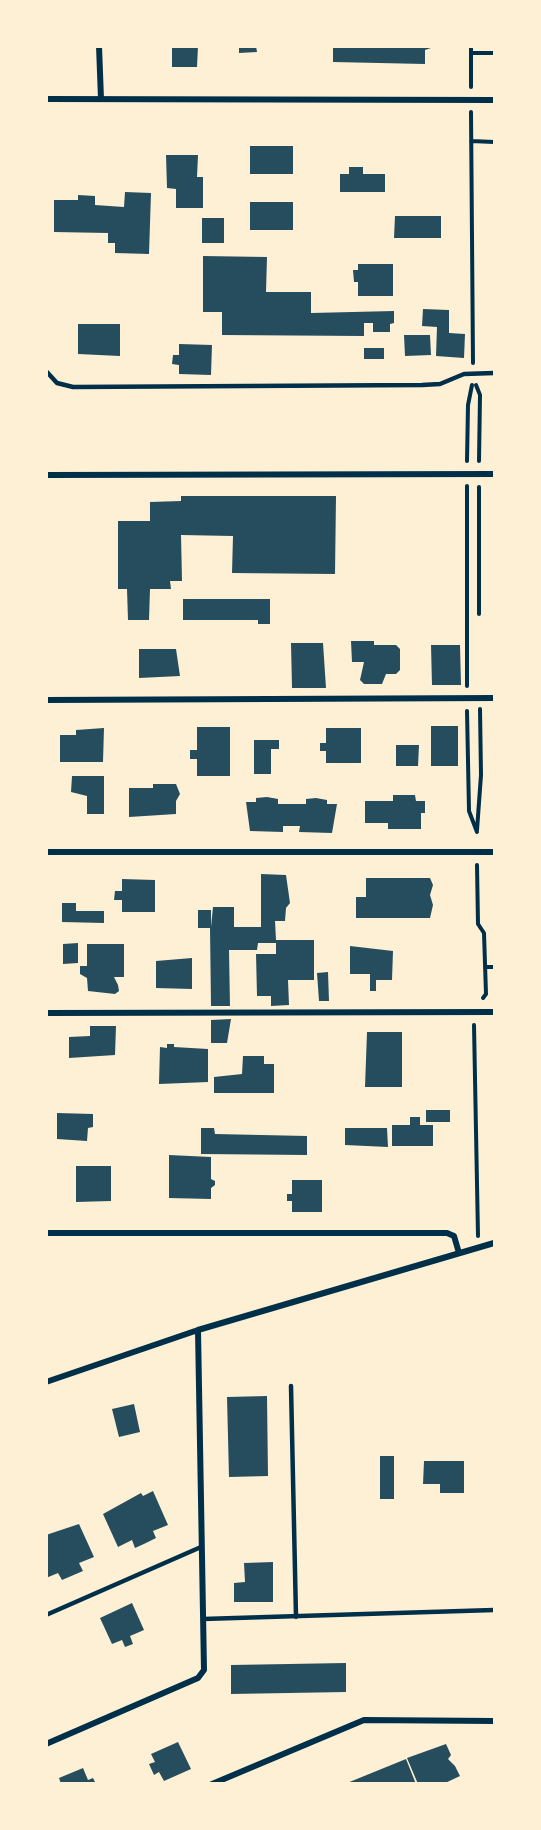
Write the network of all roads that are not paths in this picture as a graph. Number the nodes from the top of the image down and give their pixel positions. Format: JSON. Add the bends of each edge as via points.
{"nodes":[{"id":1,"x":99,"y":46,"type":"edge"},
{"id":2,"x":46,"y":99,"type":"edge"},
{"id":3,"x":101,"y":99,"type":"junction"},
{"id":4,"x":495,"y":100,"type":"edge"},
{"id":5,"x":46,"y":371,"type":"edge"},
{"id":6,"x":495,"y":374,"type":"edge"},
{"id":7,"x":495,"y":474,"type":"edge"},
{"id":8,"x":46,"y":475,"type":"edge"},
{"id":9,"x":495,"y":698,"type":"edge"},
{"id":10,"x":46,"y":700,"type":"edge"},
{"id":11,"x":46,"y":852,"type":"edge"},
{"id":12,"x":495,"y":852,"type":"edge"},
{"id":13,"x":495,"y":1012,"type":"edge"},
{"id":14,"x":46,"y":1013,"type":"edge"},
{"id":15,"x":46,"y":1233,"type":"edge"},
{"id":16,"x":495,"y":1243,"type":"edge"},
{"id":17,"x":459,"y":1253,"type":"junction"},
{"id":18,"x":198,"y":1330,"type":"junction"},
{"id":19,"x":46,"y":1382,"type":"edge"},
{"id":20,"x":291,"y":1386,"type":"dead end"},
{"id":21,"x":201,"y":1547,"type":"junction"},
{"id":22,"x":495,"y":1610,"type":"edge"},
{"id":23,"x":46,"y":1615,"type":"edge"},
{"id":24,"x":297,"y":1617,"type":"junction"},
{"id":25,"x":203,"y":1619,"type":"junction"},
{"id":26,"x":495,"y":1721,"type":"edge"},
{"id":27,"x":46,"y":1744,"type":"edge"},
{"id":28,"x":212,"y":1784,"type":"edge"}],
"edges":[{"from":1,"to":3,"type":"street"},
{"from":2,"to":3,"type":"street"},
{"from":3,"to":4,"type":"street"},
{"from":5,"to":6,"type":"lane","via":[[57,382],[73,387],[422,385]]},
{"from":7,"to":8,"type":"street"},
{"from":9,"to":10,"type":"street"},
{"from":11,"to":12,"type":"street"},
{"from":13,"to":14,"type":"street"},
{"from":15,"to":17,"type":"street","via":[[447,1233],[454,1236]]},
{"from":16,"to":17,"type":"street"},
{"from":17,"to":18,"type":"street"},
{"from":18,"to":19,"type":"street"},
{"from":18,"to":21,"type":"street"},
{"from":20,"to":24,"type":"lane"},
{"from":21,"to":23,"type":"lane"},
{"from":21,"to":25,"type":"street"},
{"from":22,"to":24,"type":"lane"},
{"from":24,"to":25,"type":"lane"},
{"from":25,"to":27,"type":"street","via":[[204,1670],[198,1678]]},
{"from":26,"to":28,"type":"street","via":[[364,1720]]}]}
